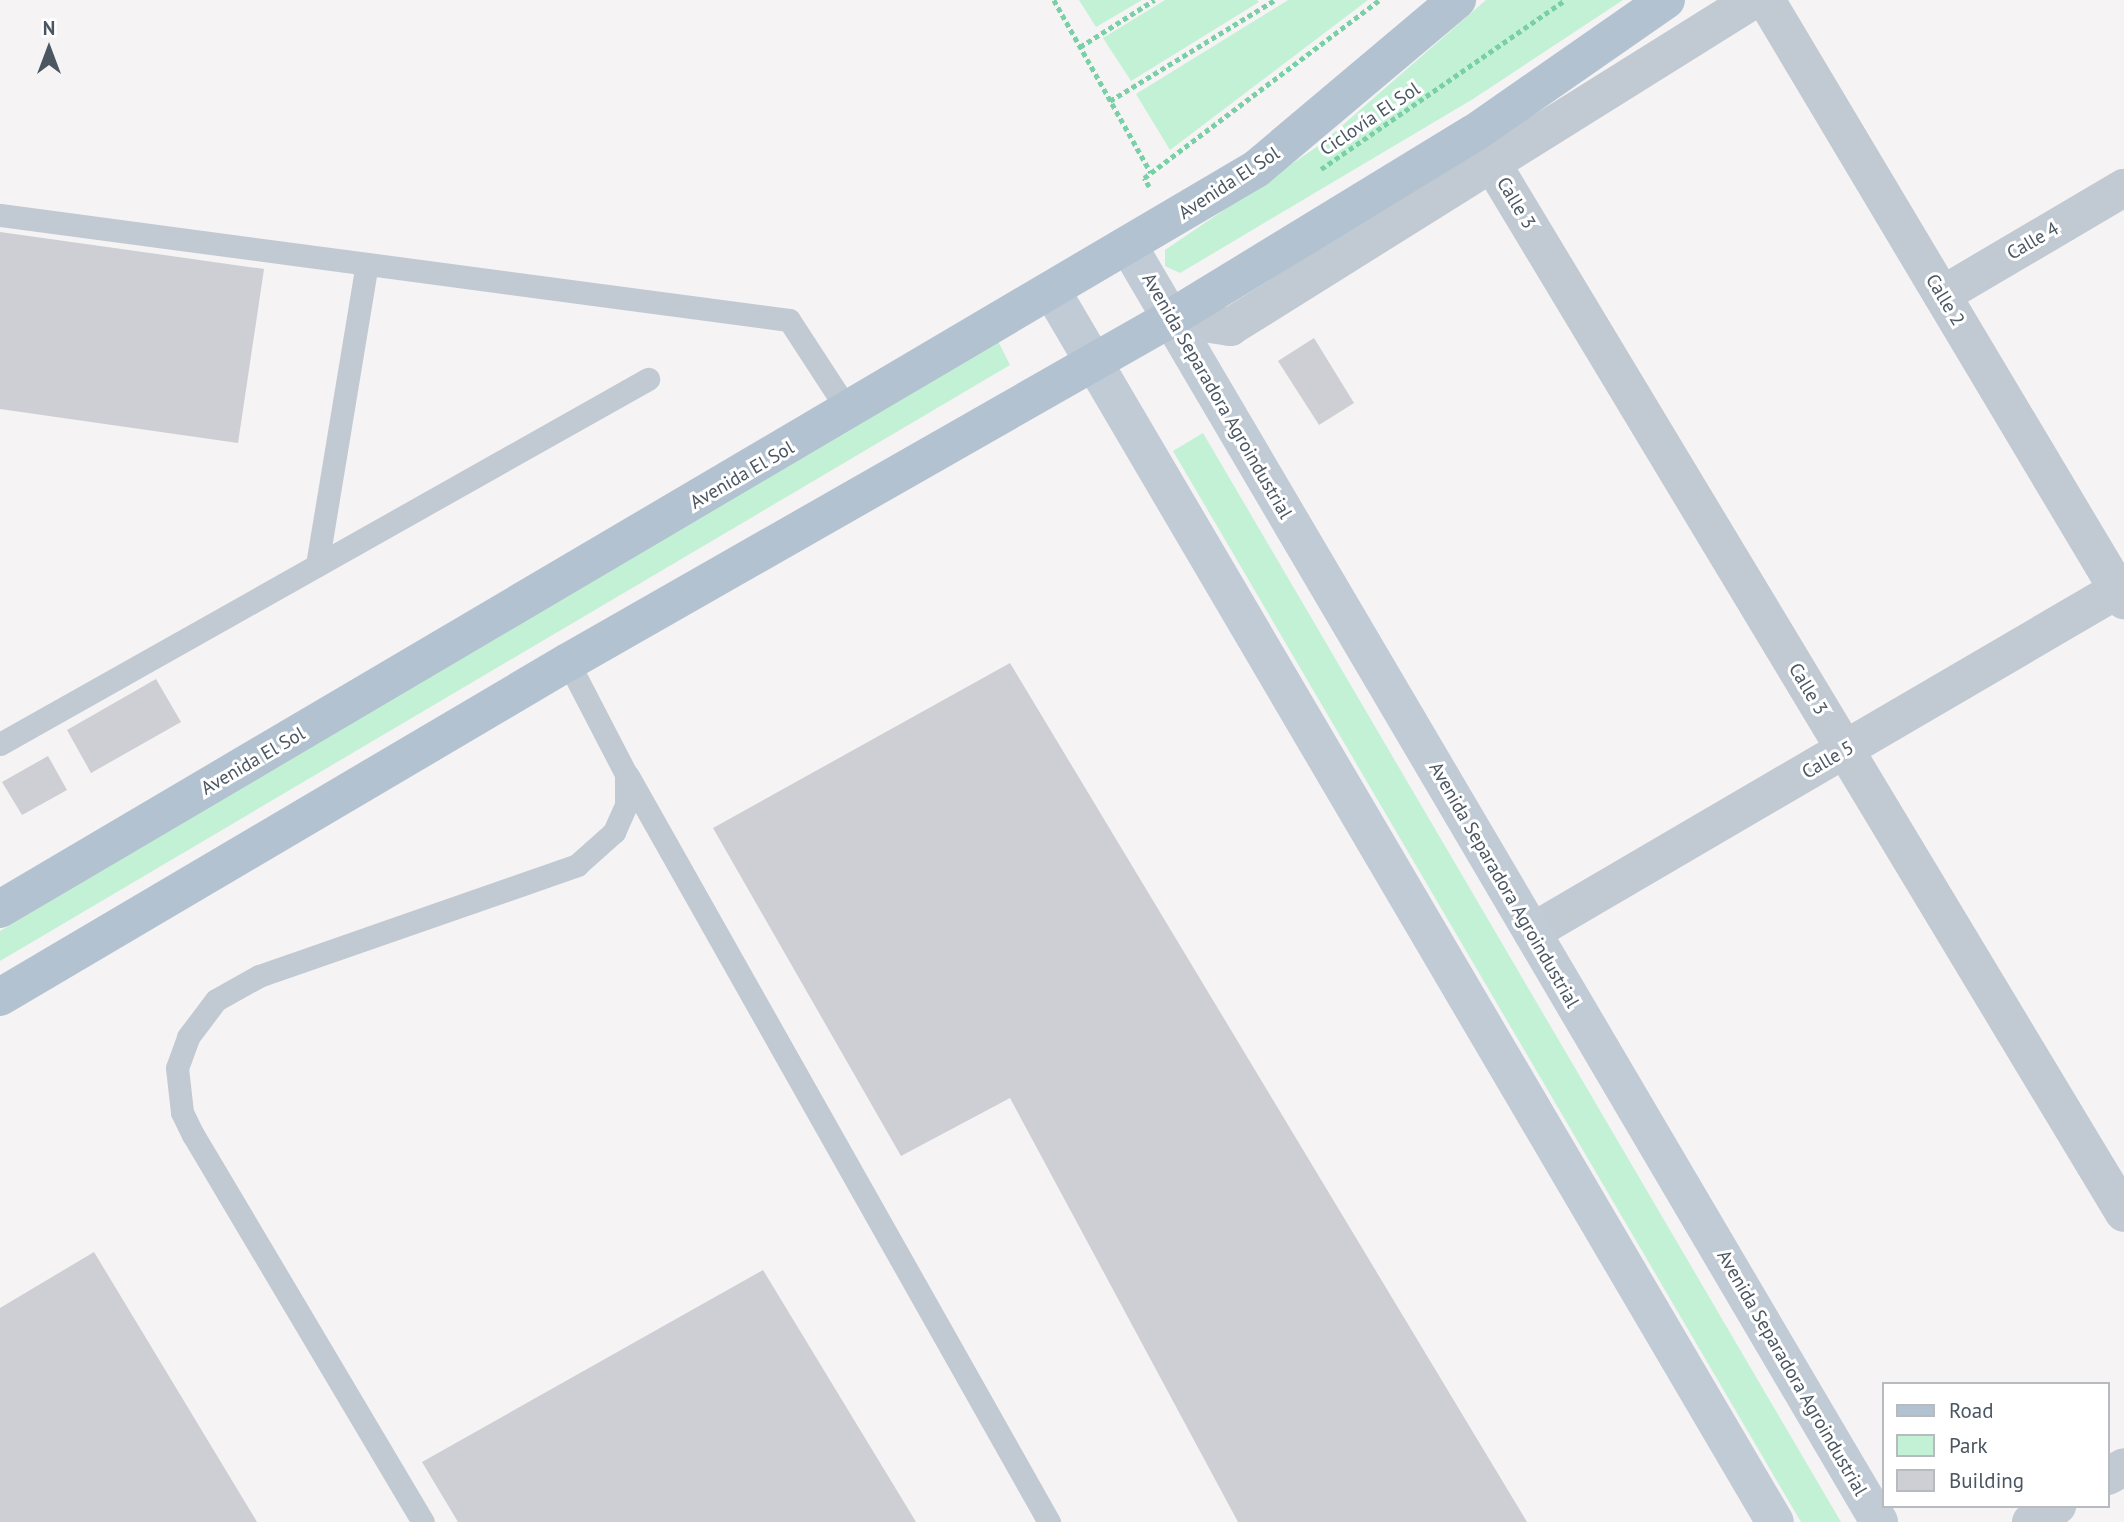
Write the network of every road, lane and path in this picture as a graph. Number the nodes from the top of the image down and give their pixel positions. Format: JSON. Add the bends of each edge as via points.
{"nodes":[{"id":1,"x":1054,"y":0,"type":"edge"},
{"id":2,"x":1154,"y":0,"type":"edge"},
{"id":3,"x":1275,"y":0,"type":"edge"},
{"id":4,"x":1379,"y":0,"type":"edge"},
{"id":5,"x":1457,"y":0,"type":"edge"},
{"id":6,"x":1565,"y":0,"type":"edge"},
{"id":7,"x":1666,"y":0,"type":"edge"},
{"id":8,"x":1753,"y":0,"type":"edge"},
{"id":9,"x":1766,"y":0,"type":"edge"},
{"id":10,"x":1266,"y":2,"type":"edge"},
{"id":11,"x":1080,"y":47,"type":"junction"},
{"id":12,"x":1110,"y":101,"type":"junction"},
{"id":13,"x":1493,"y":165,"type":"junction"},
{"id":14,"x":1151,"y":173,"type":"junction"},
{"id":15,"x":1307,"y":176,"type":"dead end"},
{"id":16,"x":2124,"y":188,"type":"edge"},
{"id":17,"x":0,"y":215,"type":"edge"},
{"id":18,"x":1168,"y":223,"type":"junction"},
{"id":19,"x":1129,"y":247,"type":"junction"},
{"id":20,"x":367,"y":264,"type":"junction"},
{"id":21,"x":1053,"y":293,"type":"junction"},
{"id":22,"x":1942,"y":295,"type":"junction"},
{"id":23,"x":1171,"y":318,"type":"junction"},
{"id":24,"x":1094,"y":363,"type":"junction"},
{"id":25,"x":648,"y":379,"type":"dead end"},
{"id":26,"x":849,"y":412,"type":"junction"},
{"id":27,"x":317,"y":565,"type":"junction"},
{"id":28,"x":2122,"y":592,"type":"edge"},
{"id":29,"x":568,"y":662,"type":"junction"},
{"id":30,"x":0,"y":744,"type":"edge"},
{"id":31,"x":1845,"y":750,"type":"junction"},
{"id":32,"x":626,"y":774,"type":"junction"},
{"id":33,"x":0,"y":909,"type":"edge"},
{"id":34,"x":1532,"y":932,"type":"junction"},
{"id":35,"x":0,"y":997,"type":"edge"},
{"id":36,"x":2124,"y":1213,"type":"edge"},
{"id":37,"x":2054,"y":1508,"type":"edge"},
{"id":38,"x":423,"y":1522,"type":"edge"},
{"id":39,"x":1049,"y":1522,"type":"edge"},
{"id":40,"x":1775,"y":1522,"type":"edge"},
{"id":41,"x":1879,"y":1522,"type":"edge"},
{"id":42,"x":2031,"y":1522,"type":"edge"}],
"edges":[{"from":1,"to":11,"type":"path"},
{"from":2,"to":11,"type":"path"},
{"from":3,"to":10,"type":"path"},
{"from":4,"to":14,"type":"path"},
{"from":5,"to":18,"type":"main road","name":"Avenida El Sol","via":[[1266,162]]},
{"from":6,"to":15,"type":"path","name":"Ciclovía El Sol"},
{"from":7,"to":23,"type":"main road","via":[[1473,134]]},
{"from":8,"to":13,"type":"street"},
{"from":9,"to":22,"type":"street","name":"Calle 2"},
{"from":10,"to":12,"type":"path"},
{"from":11,"to":12,"type":"path"},
{"from":12,"to":14,"type":"path"},
{"from":13,"to":23,"type":"street","via":[[1230,327]]},
{"from":13,"to":31,"type":"street","name":"Calle 3"},
{"from":14,"to":18,"type":"path","via":[[1144,178]]},
{"from":16,"to":22,"type":"street","name":"Calle 4"},
{"from":17,"to":20,"type":"lane"},
{"from":18,"to":19,"type":"main road","name":"Avenida El Sol"},
{"from":19,"to":21,"type":"main road","name":"Avenida El Sol"},
{"from":19,"to":23,"type":"street","name":"Avenida Separadora Agroindustrial"},
{"from":20,"to":26,"type":"lane","via":[[789,320]]},
{"from":20,"to":27,"type":"lane"},
{"from":21,"to":24,"type":"street"},
{"from":21,"to":26,"type":"main road","name":"Avenida El Sol"},
{"from":22,"to":28,"type":"street","name":"Calle 2"},
{"from":23,"to":24,"type":"main road"},
{"from":23,"to":34,"type":"street","name":"Avenida Separadora Agroindustrial"},
{"from":24,"to":29,"type":"main road"},
{"from":24,"to":40,"type":"street"},
{"from":25,"to":27,"type":"lane"},
{"from":26,"to":33,"type":"main road","name":"Avenida El Sol"},
{"from":27,"to":30,"type":"lane"},
{"from":28,"to":31,"type":"street","name":"Calle 5"},
{"from":29,"to":32,"type":"lane"},
{"from":29,"to":35,"type":"main road"},
{"from":31,"to":34,"type":"street","name":"Calle 5"},
{"from":31,"to":36,"type":"street","name":"Calle 3"},
{"from":32,"to":38,"type":"lane","via":[[626,805],[614,832],[577,865],[259,976],[216,1000],[188,1037],[177,1068],[182,1112],[193,1135]]},
{"from":32,"to":39,"type":"lane"},
{"from":34,"to":41,"type":"street","name":"Avenida Separadora Agroindustrial"},
{"from":37,"to":42,"type":"street"}]}
